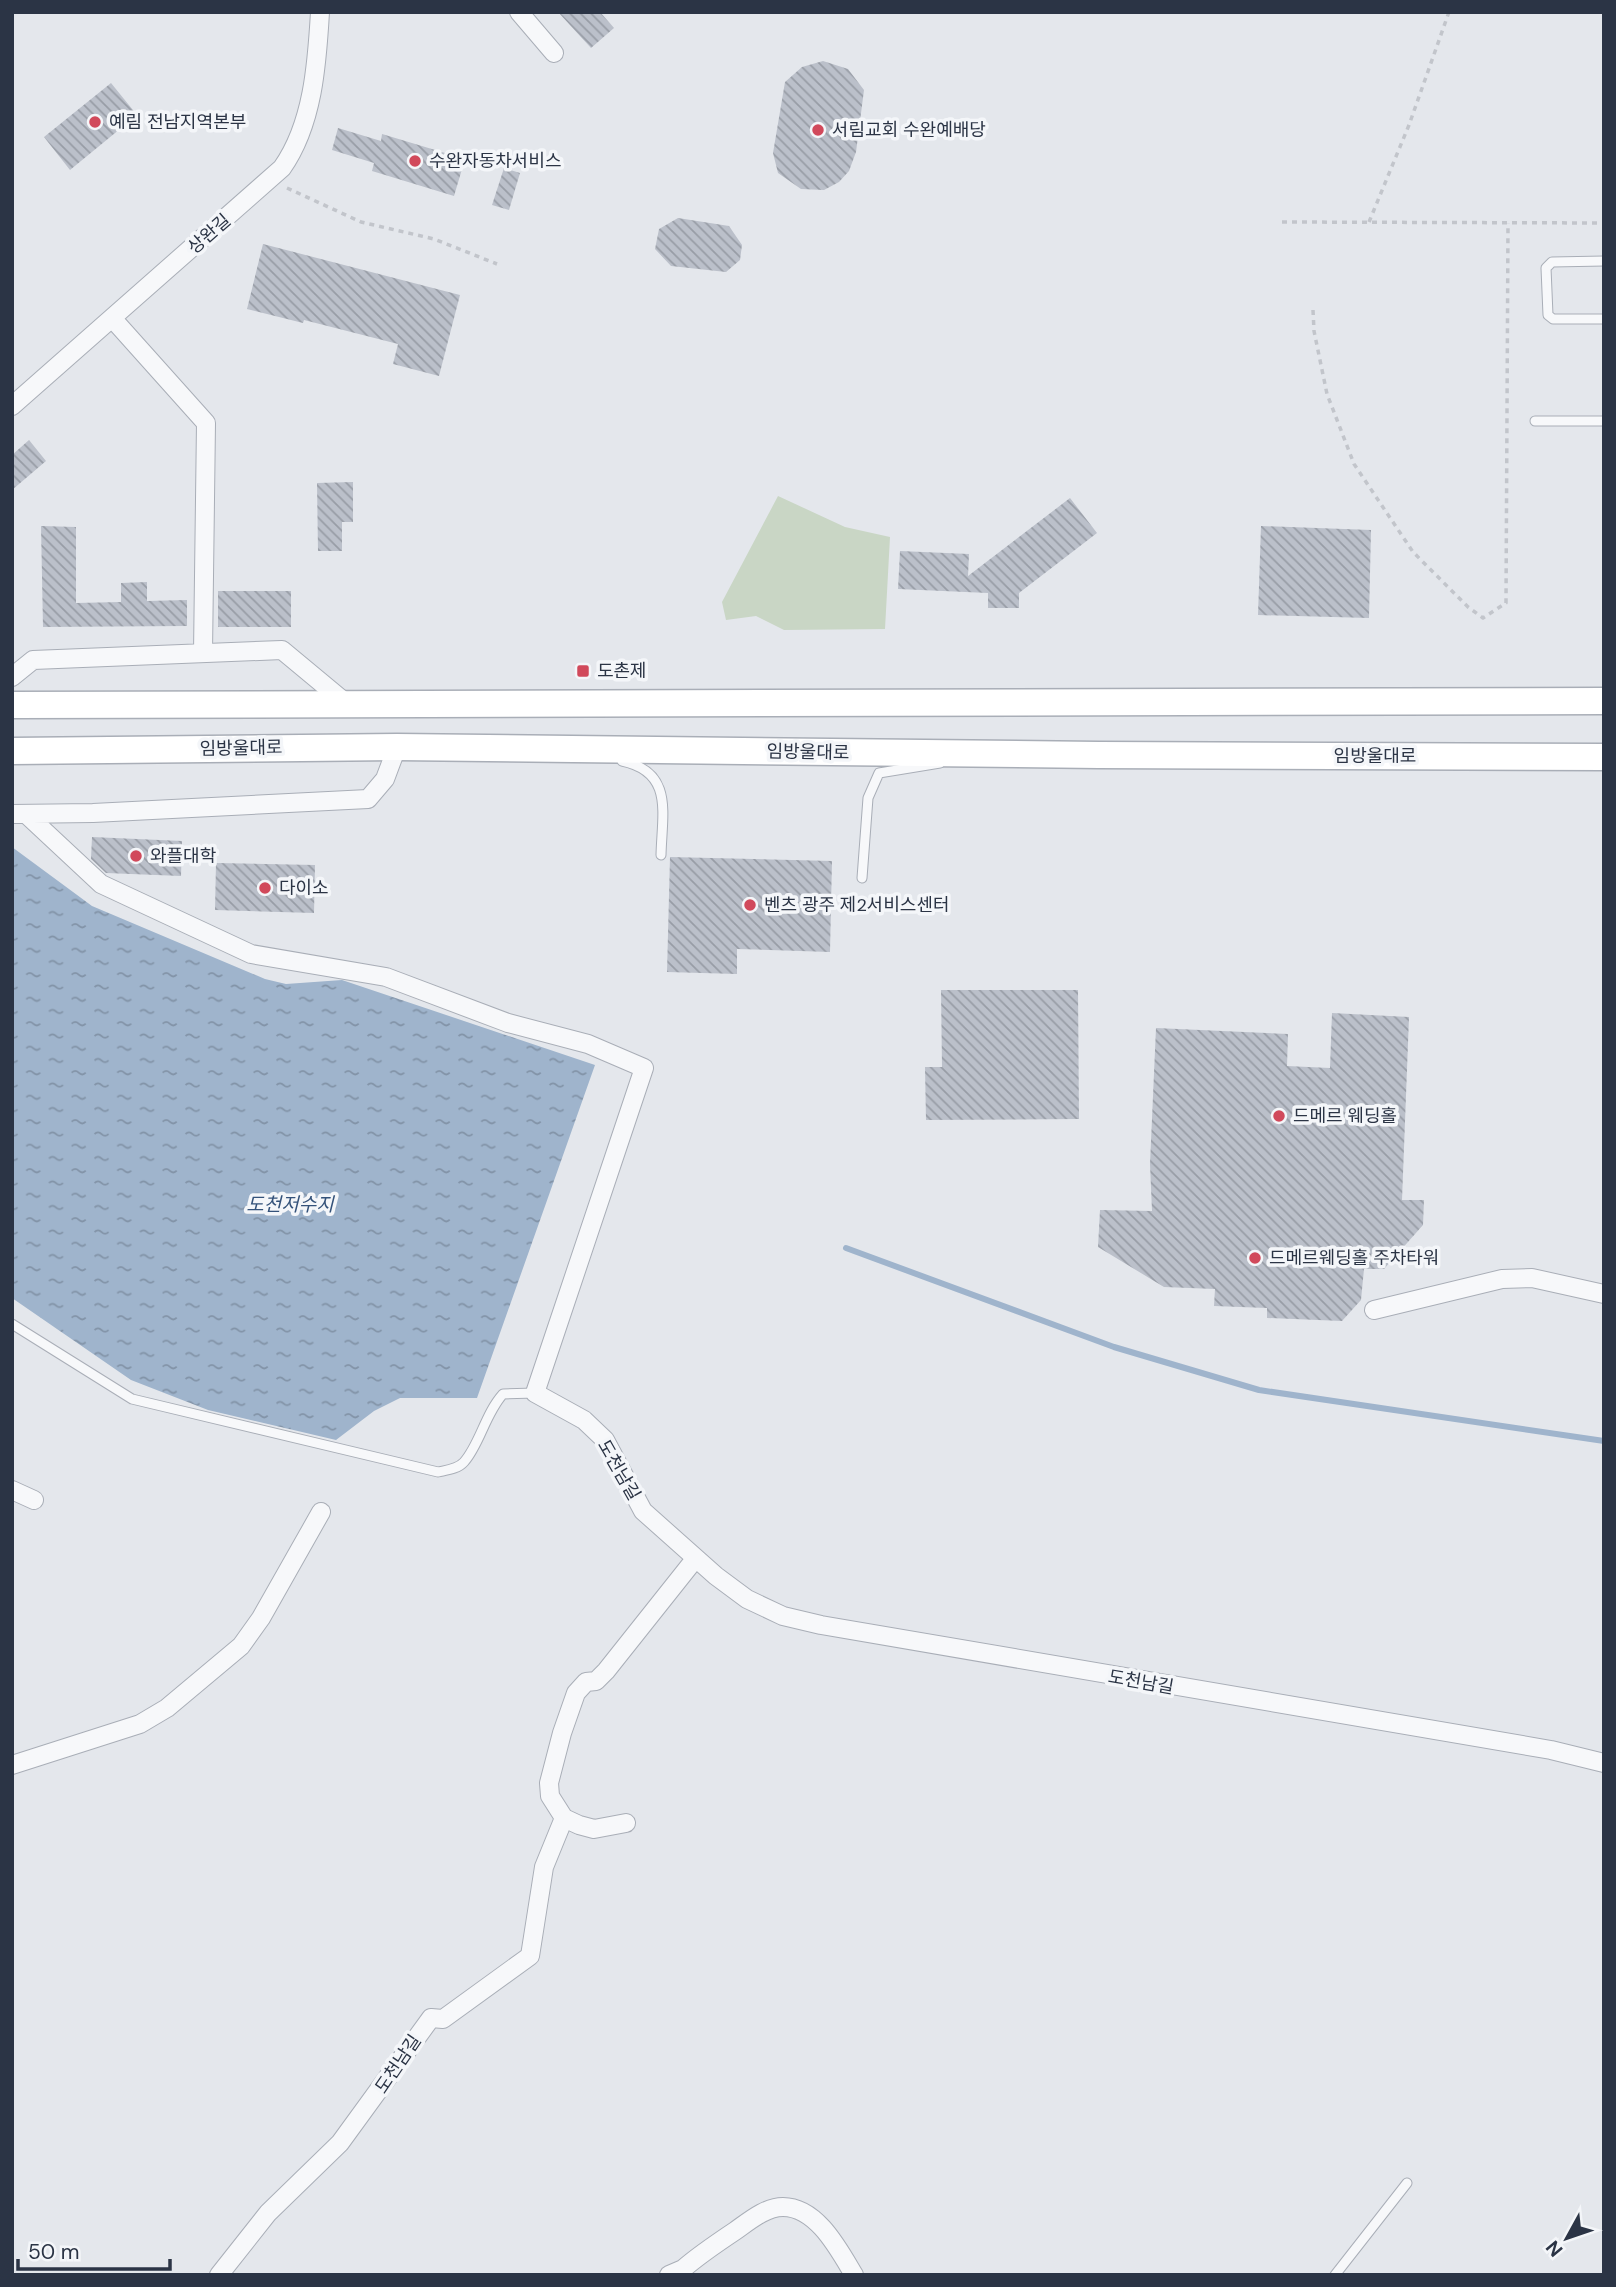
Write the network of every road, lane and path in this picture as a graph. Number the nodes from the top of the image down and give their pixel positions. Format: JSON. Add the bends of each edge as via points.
{"nodes":[{"id":1,"x":320,"y":12,"type":"edge"},
{"id":2,"x":519,"y":12,"type":"edge"},
{"id":3,"x":1449,"y":12,"type":"edge"},
{"id":4,"x":554,"y":53,"type":"dead end"},
{"id":5,"x":269,"y":179,"type":"junction"},
{"id":6,"x":1282,"y":222,"type":"dead end"},
{"id":7,"x":1369,"y":222,"type":"junction"},
{"id":8,"x":1508,"y":223,"type":"junction"},
{"id":9,"x":1604,"y":223,"type":"edge"},
{"id":10,"x":1604,"y":261,"type":"edge"},
{"id":11,"x":498,"y":264,"type":"dead end"},
{"id":12,"x":1313,"y":310,"type":"dead end"},
{"id":13,"x":112,"y":318,"type":"junction"},
{"id":14,"x":1604,"y":319,"type":"edge"},
{"id":15,"x":12,"y":406,"type":"edge"},
{"id":16,"x":1535,"y":421,"type":"dead end"},
{"id":17,"x":1604,"y":421,"type":"edge"},
{"id":18,"x":203,"y":653,"type":"junction"},
{"id":19,"x":12,"y":677,"type":"edge"},
{"id":20,"x":1604,"y":701,"type":"edge"},
{"id":21,"x":347,"y":704,"type":"junction"},
{"id":22,"x":12,"y":705,"type":"edge"},
{"id":23,"x":397,"y":747,"type":"junction"},
{"id":24,"x":565,"y":749,"type":"junction"},
{"id":25,"x":12,"y":751,"type":"edge"},
{"id":26,"x":969,"y":754,"type":"junction"},
{"id":27,"x":1604,"y":757,"type":"edge"},
{"id":28,"x":19,"y":814,"type":"edge"},
{"id":29,"x":661,"y":855,"type":"dead end"},
{"id":30,"x":862,"y":878,"type":"dead end"},
{"id":31,"x":1604,"y":1294,"type":"edge"},
{"id":32,"x":1374,"y":1310,"type":"dead end"},
{"id":33,"x":12,"y":1324,"type":"edge"},
{"id":34,"x":535,"y":1393,"type":"junction"},
{"id":35,"x":12,"y":1490,"type":"edge"},
{"id":36,"x":34,"y":1500,"type":"dead end"},
{"id":37,"x":321,"y":1512,"type":"dead end"},
{"id":38,"x":695,"y":1559,"type":"junction"},
{"id":39,"x":1604,"y":1763,"type":"edge"},
{"id":40,"x":12,"y":1765,"type":"edge"},
{"id":41,"x":564,"y":1818,"type":"junction"},
{"id":42,"x":626,"y":1823,"type":"dead end"},
{"id":43,"x":1407,"y":2183,"type":"dead end"},
{"id":44,"x":219,"y":2275,"type":"edge"},
{"id":45,"x":669,"y":2275,"type":"edge"},
{"id":46,"x":854,"y":2275,"type":"edge"},
{"id":47,"x":1335,"y":2275,"type":"edge"}],
"edges":[{"from":1,"to":5,"type":"street","name":"상완길","via":[[306,119],[295,149]]},
{"from":2,"to":4,"type":"street"},
{"from":3,"to":7,"type":"path"},
{"from":5,"to":11,"type":"path","via":[[361,222],[435,239]]},
{"from":5,"to":13,"type":"street","name":"상완길"},
{"from":6,"to":7,"type":"path"},
{"from":7,"to":8,"type":"path"},
{"from":8,"to":9,"type":"path"},
{"from":8,"to":12,"type":"path","via":[[1506,604],[1483,618],[1413,552],[1354,464],[1327,394]]},
{"from":10,"to":14,"type":"lane","via":[[1552,262],[1546,268],[1548,315],[1553,319]]},
{"from":13,"to":15,"type":"street","name":"상완길"},
{"from":13,"to":18,"type":"street","via":[[206,423]]},
{"from":16,"to":17,"type":"lane"},
{"from":18,"to":19,"type":"street","via":[[33,660]]},
{"from":18,"to":21,"type":"street","via":[[282,650]]},
{"from":20,"to":21,"type":"main road"},
{"from":21,"to":22,"type":"main road"},
{"from":23,"to":24,"type":"main road","name":"임방울대로"},
{"from":23,"to":25,"type":"main road","name":"임방울대로"},
{"from":23,"to":28,"type":"street","via":[[385,779],[368,799]]},
{"from":24,"to":26,"type":"main road","name":"임방울대로"},
{"from":24,"to":29,"type":"lane","via":[[641,765],[656,778],[662,798]]},
{"from":26,"to":27,"type":"main road","name":"임방울대로"},
{"from":26,"to":30,"type":"lane","via":[[879,774],[868,797]]},
{"from":28,"to":34,"type":"street","via":[[101,884],[251,954],[386,977],[508,1023],[588,1044],[644,1068]]},
{"from":31,"to":32,"type":"street","via":[[1532,1278],[1502,1279]]},
{"from":33,"to":34,"type":"lane","via":[[132,1399],[438,1472],[464,1462],[491,1407],[503,1394]]},
{"from":34,"to":38,"type":"street","name":"도천남길","via":[[584,1420],[604,1440],[643,1511]]},
{"from":35,"to":36,"type":"street"},
{"from":37,"to":40,"type":"street","via":[[242,1646],[140,1724]]},
{"from":38,"to":39,"type":"street","name":"도천남길","via":[[747,1599],[783,1616],[821,1625],[1551,1750]]},
{"from":38,"to":41,"type":"street","via":[[606,1671],[576,1693],[550,1783],[550,1796]]},
{"from":41,"to":42,"type":"street","via":[[594,1829]]},
{"from":41,"to":44,"type":"street","name":"도천남길","via":[[544,1867],[530,1956],[443,2019],[431,2018],[340,2143],[268,2213]]},
{"from":43,"to":47,"type":"lane"},
{"from":45,"to":46,"type":"street","via":[[759,2214],[780,2206],[796,2209],[818,2224]]}]}
